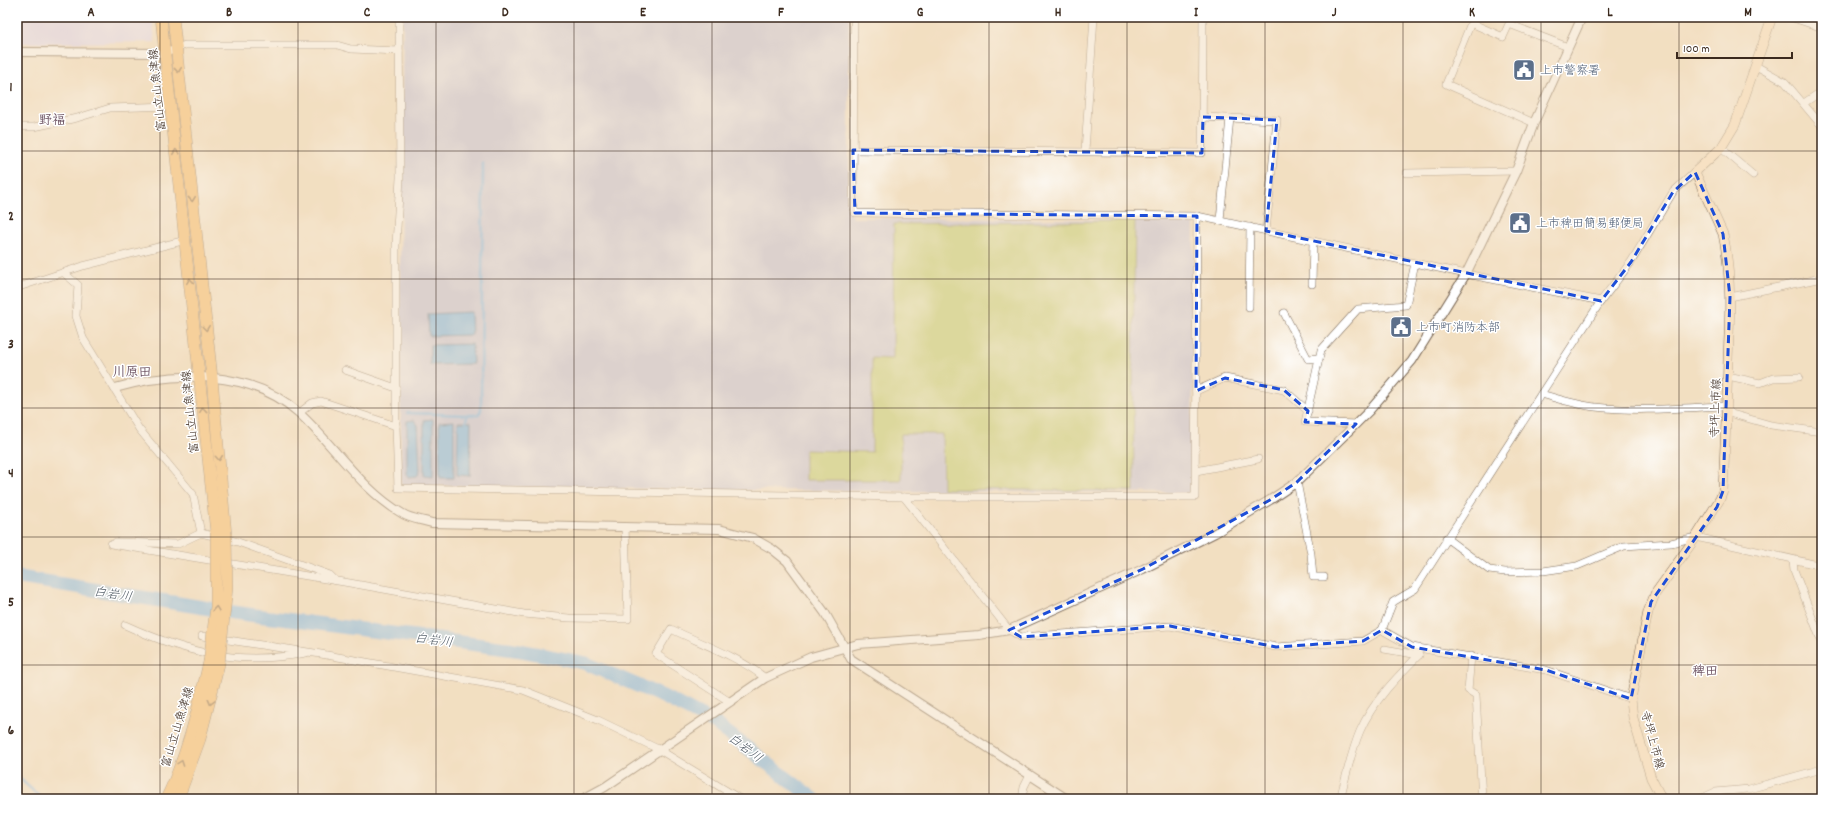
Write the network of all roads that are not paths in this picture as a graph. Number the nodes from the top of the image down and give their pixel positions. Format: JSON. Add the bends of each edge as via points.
{"nodes":[{"id":1,"x":161,"y":17,"type":"edge"},
{"id":2,"x":173,"y":17,"type":"edge"},
{"id":3,"x":399,"y":17,"type":"edge"},
{"id":4,"x":854,"y":17,"type":"edge"},
{"id":5,"x":1094,"y":17,"type":"edge"},
{"id":6,"x":1203,"y":17,"type":"edge"},
{"id":7,"x":1582,"y":17,"type":"edge"},
{"id":8,"x":1772,"y":17,"type":"edge"},
{"id":9,"x":1790,"y":17,"type":"edge"},
{"id":10,"x":1820,"y":27,"type":"dead end"},
{"id":11,"x":1568,"y":47,"type":"junction"},
{"id":12,"x":176,"y":48,"type":"junction"},
{"id":13,"x":399,"y":51,"type":"junction"},
{"id":14,"x":17,"y":52,"type":"edge"},
{"id":15,"x":166,"y":53,"type":"junction"},
{"id":16,"x":1756,"y":66,"type":"junction"},
{"id":17,"x":1822,"y":91,"type":"edge"},
{"id":18,"x":1804,"y":103,"type":"junction"},
{"id":19,"x":172,"y":106,"type":"junction"},
{"id":20,"x":1203,"y":117,"type":"junction"},
{"id":21,"x":1230,"y":118,"type":"junction"},
{"id":22,"x":1534,"y":123,"type":"junction"},
{"id":23,"x":1822,"y":126,"type":"edge"},
{"id":24,"x":17,"y":127,"type":"edge"},
{"id":25,"x":1721,"y":148,"type":"junction"},
{"id":26,"x":853,"y":150,"type":"junction"},
{"id":27,"x":1085,"y":151,"type":"junction"},
{"id":28,"x":1516,"y":171,"type":"junction"},
{"id":29,"x":1695,"y":172,"type":"junction"},
{"id":30,"x":1407,"y":173,"type":"dead end"},
{"id":31,"x":1753,"y":175,"type":"dead end"},
{"id":32,"x":1197,"y":216,"type":"junction"},
{"id":33,"x":1220,"y":220,"type":"junction"},
{"id":34,"x":1250,"y":227,"type":"junction"},
{"id":35,"x":1266,"y":230,"type":"junction"},
{"id":36,"x":186,"y":240,"type":"junction"},
{"id":37,"x":1313,"y":241,"type":"junction"},
{"id":38,"x":1415,"y":263,"type":"junction"},
{"id":39,"x":64,"y":272,"type":"junction"},
{"id":40,"x":1466,"y":274,"type":"junction"},
{"id":41,"x":1822,"y":278,"type":"edge"},
{"id":42,"x":1312,"y":284,"type":"dead end"},
{"id":43,"x":17,"y":286,"type":"edge"},
{"id":44,"x":1730,"y":297,"type":"junction"},
{"id":45,"x":1600,"y":301,"type":"junction"},
{"id":46,"x":1249,"y":307,"type":"dead end"},
{"id":47,"x":1284,"y":313,"type":"dead end"},
{"id":48,"x":1319,"y":358,"type":"junction"},
{"id":49,"x":345,"y":370,"type":"dead end"},
{"id":50,"x":199,"y":376,"type":"junction"},
{"id":51,"x":1728,"y":376,"type":"junction"},
{"id":52,"x":1799,"y":377,"type":"dead end"},
{"id":53,"x":212,"y":378,"type":"junction"},
{"id":54,"x":115,"y":388,"type":"junction"},
{"id":55,"x":396,"y":388,"type":"junction"},
{"id":56,"x":1196,"y":391,"type":"junction"},
{"id":57,"x":1541,"y":394,"type":"junction"},
{"id":58,"x":1727,"y":409,"type":"junction"},
{"id":59,"x":1308,"y":410,"type":"junction"},
{"id":60,"x":299,"y":413,"type":"junction"},
{"id":61,"x":1356,"y":424,"type":"junction"},
{"id":62,"x":396,"y":426,"type":"junction"},
{"id":63,"x":1822,"y":432,"type":"edge"},
{"id":64,"x":1258,"y":459,"type":"dead end"},
{"id":65,"x":1196,"y":471,"type":"junction"},
{"id":66,"x":1296,"y":482,"type":"junction"},
{"id":67,"x":904,"y":497,"type":"junction"},
{"id":68,"x":626,"y":527,"type":"junction"},
{"id":69,"x":201,"y":532,"type":"junction"},
{"id":70,"x":221,"y":534,"type":"junction"},
{"id":71,"x":1446,"y":538,"type":"junction"},
{"id":72,"x":1696,"y":538,"type":"junction"},
{"id":73,"x":1793,"y":560,"type":"junction"},
{"id":74,"x":222,"y":562,"type":"junction"},
{"id":75,"x":1822,"y":566,"type":"edge"},
{"id":76,"x":1324,"y":577,"type":"dead end"},
{"id":77,"x":334,"y":580,"type":"junction"},
{"id":78,"x":125,"y":624,"type":"dead end"},
{"id":79,"x":1008,"y":630,"type":"junction"},
{"id":80,"x":1382,"y":630,"type":"junction"},
{"id":81,"x":217,"y":638,"type":"junction"},
{"id":82,"x":1822,"y":643,"type":"edge"},
{"id":83,"x":844,"y":647,"type":"junction"},
{"id":84,"x":1384,"y":649,"type":"dead end"},
{"id":85,"x":312,"y":652,"type":"junction"},
{"id":86,"x":1471,"y":656,"type":"junction"},
{"id":87,"x":214,"y":663,"type":"junction"},
{"id":88,"x":765,"y":678,"type":"junction"},
{"id":89,"x":1632,"y":700,"type":"junction"},
{"id":90,"x":730,"y":702,"type":"junction"},
{"id":91,"x":658,"y":750,"type":"junction"},
{"id":92,"x":1822,"y":769,"type":"edge"},
{"id":93,"x":1030,"y":775,"type":"junction"},
{"id":94,"x":166,"y":799,"type":"edge"},
{"id":95,"x":178,"y":799,"type":"edge"},
{"id":96,"x":583,"y":799,"type":"edge"},
{"id":97,"x":740,"y":799,"type":"edge"},
{"id":98,"x":1022,"y":799,"type":"edge"},
{"id":99,"x":1067,"y":799,"type":"edge"},
{"id":100,"x":1340,"y":799,"type":"edge"},
{"id":101,"x":1482,"y":799,"type":"edge"},
{"id":102,"x":1662,"y":799,"type":"edge"},
{"id":103,"x":1700,"y":799,"type":"edge"}],
"edges":[{"from":1,"to":15,"type":"main road","name":"富山立山魚津線"},
{"from":2,"to":12,"type":"main road","name":"富山立山魚津線"},
{"from":3,"to":13,"type":"street"},
{"from":4,"to":26,"type":"street"},
{"from":5,"to":27,"type":"street"},
{"from":6,"to":20,"type":"street"},
{"from":7,"to":11,"type":"street"},
{"from":8,"to":16,"type":"main road"},
{"from":9,"to":10,"type":"street"},
{"from":11,"to":22,"type":"street"},
{"from":11,"to":22,"type":"street","via":[[1509,24],[1503,37],[1471,23],[1446,84]]},
{"from":12,"to":13,"type":"street","via":[[185,45],[337,45],[351,49]]},
{"from":12,"to":15,"type":"street"},
{"from":12,"to":53,"type":"main road","name":"富山立山魚津線","one_way":true},
{"from":13,"to":55,"type":"street","via":[[400,178],[396,245]]},
{"from":14,"to":15,"type":"street"},
{"from":15,"to":19,"type":"main road","name":"富山立山魚津線"},
{"from":16,"to":18,"type":"street","via":[[1785,82]]},
{"from":16,"to":25,"type":"main road","via":[[1735,125]]},
{"from":17,"to":18,"type":"street"},
{"from":18,"to":23,"type":"street"},
{"from":19,"to":24,"type":"street","via":[[110,108],[34,127]]},
{"from":36,"to":19,"type":"main road","name":"富山立山魚津線","one_way":true},
{"from":20,"to":21,"type":"street"},
{"from":20,"to":27,"type":"street","via":[[1202,153]]},
{"from":21,"to":33,"type":"street"},
{"from":21,"to":35,"type":"street","via":[[1277,120]]},
{"from":22,"to":28,"type":"street"},
{"from":25,"to":29,"type":"main road"},
{"from":25,"to":31,"type":"street"},
{"from":26,"to":27,"type":"street"},
{"from":26,"to":32,"type":"street","via":[[855,213]]},
{"from":28,"to":30,"type":"street"},
{"from":28,"to":40,"type":"street"},
{"from":29,"to":44,"type":"main road","name":"寺坪上市線","via":[[1723,234]]},
{"from":29,"to":45,"type":"street","via":[[1673,192],[1631,262]]},
{"from":32,"to":33,"type":"street"},
{"from":32,"to":56,"type":"street"},
{"from":33,"to":34,"type":"street"},
{"from":34,"to":35,"type":"street"},
{"from":34,"to":46,"type":"street"},
{"from":35,"to":37,"type":"street"},
{"from":36,"to":39,"type":"street"},
{"from":50,"to":36,"type":"main road","name":"富山立山魚津線","one_way":true},
{"from":37,"to":38,"type":"street"},
{"from":37,"to":42,"type":"street"},
{"from":38,"to":40,"type":"street"},
{"from":38,"to":48,"type":"street","via":[[1406,304],[1358,309],[1321,350]]},
{"from":39,"to":43,"type":"street"},
{"from":39,"to":54,"type":"street","via":[[78,285],[76,316],[83,338]]},
{"from":40,"to":45,"type":"street"},
{"from":40,"to":61,"type":"street","via":[[1412,361]]},
{"from":41,"to":44,"type":"street"},
{"from":44,"to":51,"type":"main road","name":"寺坪上市線"},
{"from":45,"to":57,"type":"street"},
{"from":47,"to":48,"type":"street","via":[[1308,359]]},
{"from":48,"to":59,"type":"street"},
{"from":49,"to":55,"type":"street"},
{"from":50,"to":53,"type":"street"},
{"from":50,"to":54,"type":"street","via":[[136,382]]},
{"from":70,"to":50,"type":"main road","name":"富山立山魚津線","one_way":true},
{"from":51,"to":52,"type":"street","via":[[1760,383],[1772,378]]},
{"from":51,"to":58,"type":"main road","name":"寺坪上市線"},
{"from":53,"to":60,"type":"street","via":[[258,388],[279,398]]},
{"from":53,"to":70,"type":"main road","name":"富山立山魚津線","one_way":true},
{"from":54,"to":69,"type":"street","via":[[139,429],[193,494]]},
{"from":55,"to":62,"type":"street"},
{"from":56,"to":59,"type":"street","via":[[1225,378],[1284,390]]},
{"from":56,"to":65,"type":"street"},
{"from":57,"to":58,"type":"street","via":[[1596,407],[1653,409],[1722,406]]},
{"from":57,"to":71,"type":"street"},
{"from":58,"to":63,"type":"street","via":[[1732,414],[1771,425]]},
{"from":58,"to":72,"type":"main road","name":"寺坪上市線","via":[[1723,491],[1717,507]]},
{"from":59,"to":61,"type":"street","via":[[1305,422]]},
{"from":60,"to":62,"type":"street","via":[[312,403],[321,401]]},
{"from":60,"to":68,"type":"street","via":[[380,499],[404,515],[432,523],[461,525]]},
{"from":61,"to":66,"type":"street"},
{"from":62,"to":67,"type":"street","via":[[398,488]]},
{"from":64,"to":65,"type":"street"},
{"from":65,"to":67,"type":"street","via":[[1195,497]]},
{"from":66,"to":76,"type":"street","via":[[1311,554],[1313,577]]},
{"from":66,"to":79,"type":"street","via":[[1215,533],[1143,569]]},
{"from":67,"to":79,"type":"street"},
{"from":68,"to":77,"type":"street","via":[[628,619],[524,614]]},
{"from":68,"to":83,"type":"street","via":[[719,529],[754,538],[787,561],[825,613]]},
{"from":69,"to":74,"type":"street","via":[[178,544],[117,541],[111,544]]},
{"from":69,"to":77,"type":"street","via":[[245,544],[330,575]]},
{"from":70,"to":74,"type":"main road","name":"富山立山魚津線","bridge":true},
{"from":71,"to":72,"type":"street","via":[[1489,570],[1505,572],[1543,571],[1577,566],[1624,546],[1671,544]]},
{"from":71,"to":80,"type":"street","via":[[1415,589],[1393,602]]},
{"from":72,"to":73,"type":"street"},
{"from":72,"to":89,"type":"main road","name":"寺坪上市線","via":[[1651,602]]},
{"from":73,"to":75,"type":"street"},
{"from":73,"to":82,"type":"street","via":[[1794,570]]},
{"from":74,"to":77,"type":"street"},
{"from":74,"to":81,"type":"main road","name":"富山立山魚津線","bridge":true,"via":[[216,607]]},
{"from":78,"to":85,"type":"street","via":[[167,644],[234,658],[287,657]]},
{"from":79,"to":80,"type":"street","via":[[1021,637],[1170,626],[1276,647],[1363,640]]},
{"from":79,"to":83,"type":"street","via":[[979,636]]},
{"from":80,"to":86,"type":"street","via":[[1412,647]]},
{"from":81,"to":85,"type":"street"},
{"from":81,"to":87,"type":"main road","name":"富山立山魚津線","bridge":true},
{"from":83,"to":88,"type":"street","via":[[811,657]]},
{"from":83,"to":93,"type":"street","via":[[851,659]]},
{"from":84,"to":100,"type":"street","via":[[1419,655],[1392,683],[1368,716],[1360,731]]},
{"from":85,"to":91,"type":"street","via":[[524,690],[598,720]]},
{"from":86,"to":89,"type":"street","via":[[1546,670]]},
{"from":86,"to":101,"type":"street","via":[[1468,690],[1476,695]]},
{"from":94,"to":87,"type":"main road","name":"富山立山魚津線","one_way":true,"via":[[189,742]]},
{"from":87,"to":95,"type":"main road","name":"富山立山魚津線","one_way":true,"via":[[212,698],[200,740]]},
{"from":88,"to":90,"type":"street"},
{"from":88,"to":90,"type":"street","via":[[723,653],[671,629],[656,654]]},
{"from":89,"to":102,"type":"main road","name":"寺坪上市線","via":[[1633,718],[1651,778]]},
{"from":90,"to":91,"type":"street"},
{"from":91,"to":96,"type":"street"},
{"from":91,"to":97,"type":"street"},
{"from":92,"to":103,"type":"street","via":[[1749,789],[1715,792]]},
{"from":93,"to":98,"type":"street"},
{"from":93,"to":99,"type":"street"}]}
